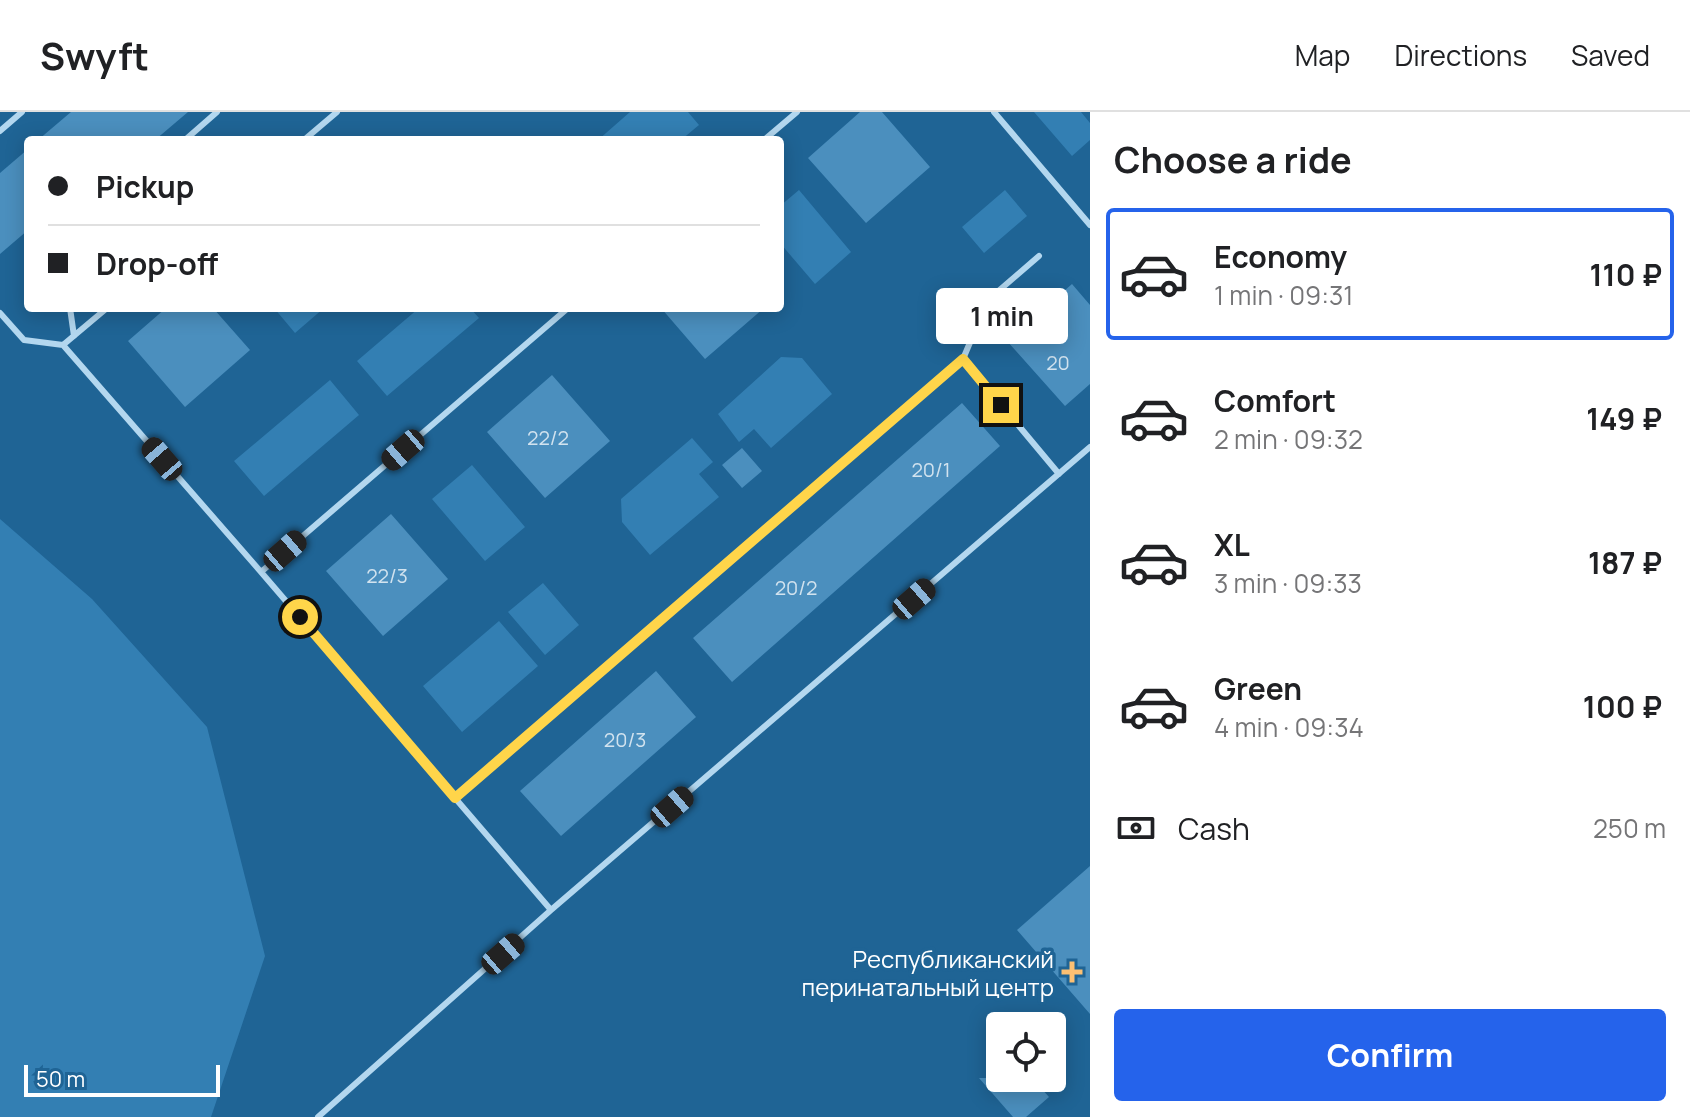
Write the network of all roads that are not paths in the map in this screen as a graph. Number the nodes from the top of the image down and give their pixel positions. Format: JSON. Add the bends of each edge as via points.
{"nodes":[{"id":1,"x":22,"y":112,"type":"edge"},
{"id":2,"x":217,"y":112,"type":"edge"},
{"id":3,"x":337,"y":112,"type":"edge"},
{"id":4,"x":797,"y":112,"type":"edge"},
{"id":5,"x":994,"y":112,"type":"edge"},
{"id":6,"x":0,"y":131,"type":"edge"},
{"id":7,"x":190,"y":136,"type":"edge"},
{"id":8,"x":309,"y":136,"type":"edge"},
{"id":9,"x":769,"y":136,"type":"edge"},
{"id":10,"x":1090,"y":225,"type":"edge"},
{"id":11,"x":1039,"y":256,"type":"dead end"},
{"id":12,"x":71,"y":312,"type":"edge"},
{"id":13,"x":102,"y":312,"type":"edge"},
{"id":14,"x":563,"y":312,"type":"edge"},
{"id":15,"x":0,"y":313,"type":"edge"},
{"id":16,"x":74,"y":336,"type":"junction"},
{"id":17,"x":63,"y":345,"type":"junction"},
{"id":18,"x":963,"y":359,"type":"junction"},
{"id":19,"x":1090,"y":447,"type":"edge"},
{"id":20,"x":1059,"y":474,"type":"junction"},
{"id":21,"x":261,"y":572,"type":"junction"},
{"id":22,"x":455,"y":798,"type":"junction"},
{"id":23,"x":551,"y":910,"type":"junction"},
{"id":24,"x":318,"y":1117,"type":"edge"}],
"edges":[{"from":1,"to":6,"type":"lane"},
{"from":2,"to":7,"type":"lane"},
{"from":3,"to":8,"type":"lane"},
{"from":4,"to":9,"type":"lane"},
{"from":5,"to":10,"type":"lane"},
{"from":11,"to":18,"type":"lane","via":[[988,300]]},
{"from":12,"to":16,"type":"lane"},
{"from":13,"to":16,"type":"lane"},
{"from":14,"to":21,"type":"lane"},
{"from":15,"to":17,"type":"lane","via":[[24,340]]},
{"from":16,"to":17,"type":"lane"},
{"from":17,"to":21,"type":"lane"},
{"from":18,"to":20,"type":"lane"},
{"from":18,"to":22,"type":"lane"},
{"from":19,"to":20,"type":"lane"},
{"from":20,"to":23,"type":"lane"},
{"from":21,"to":22,"type":"lane"},
{"from":22,"to":23,"type":"lane"},
{"from":23,"to":24,"type":"lane"}]}
